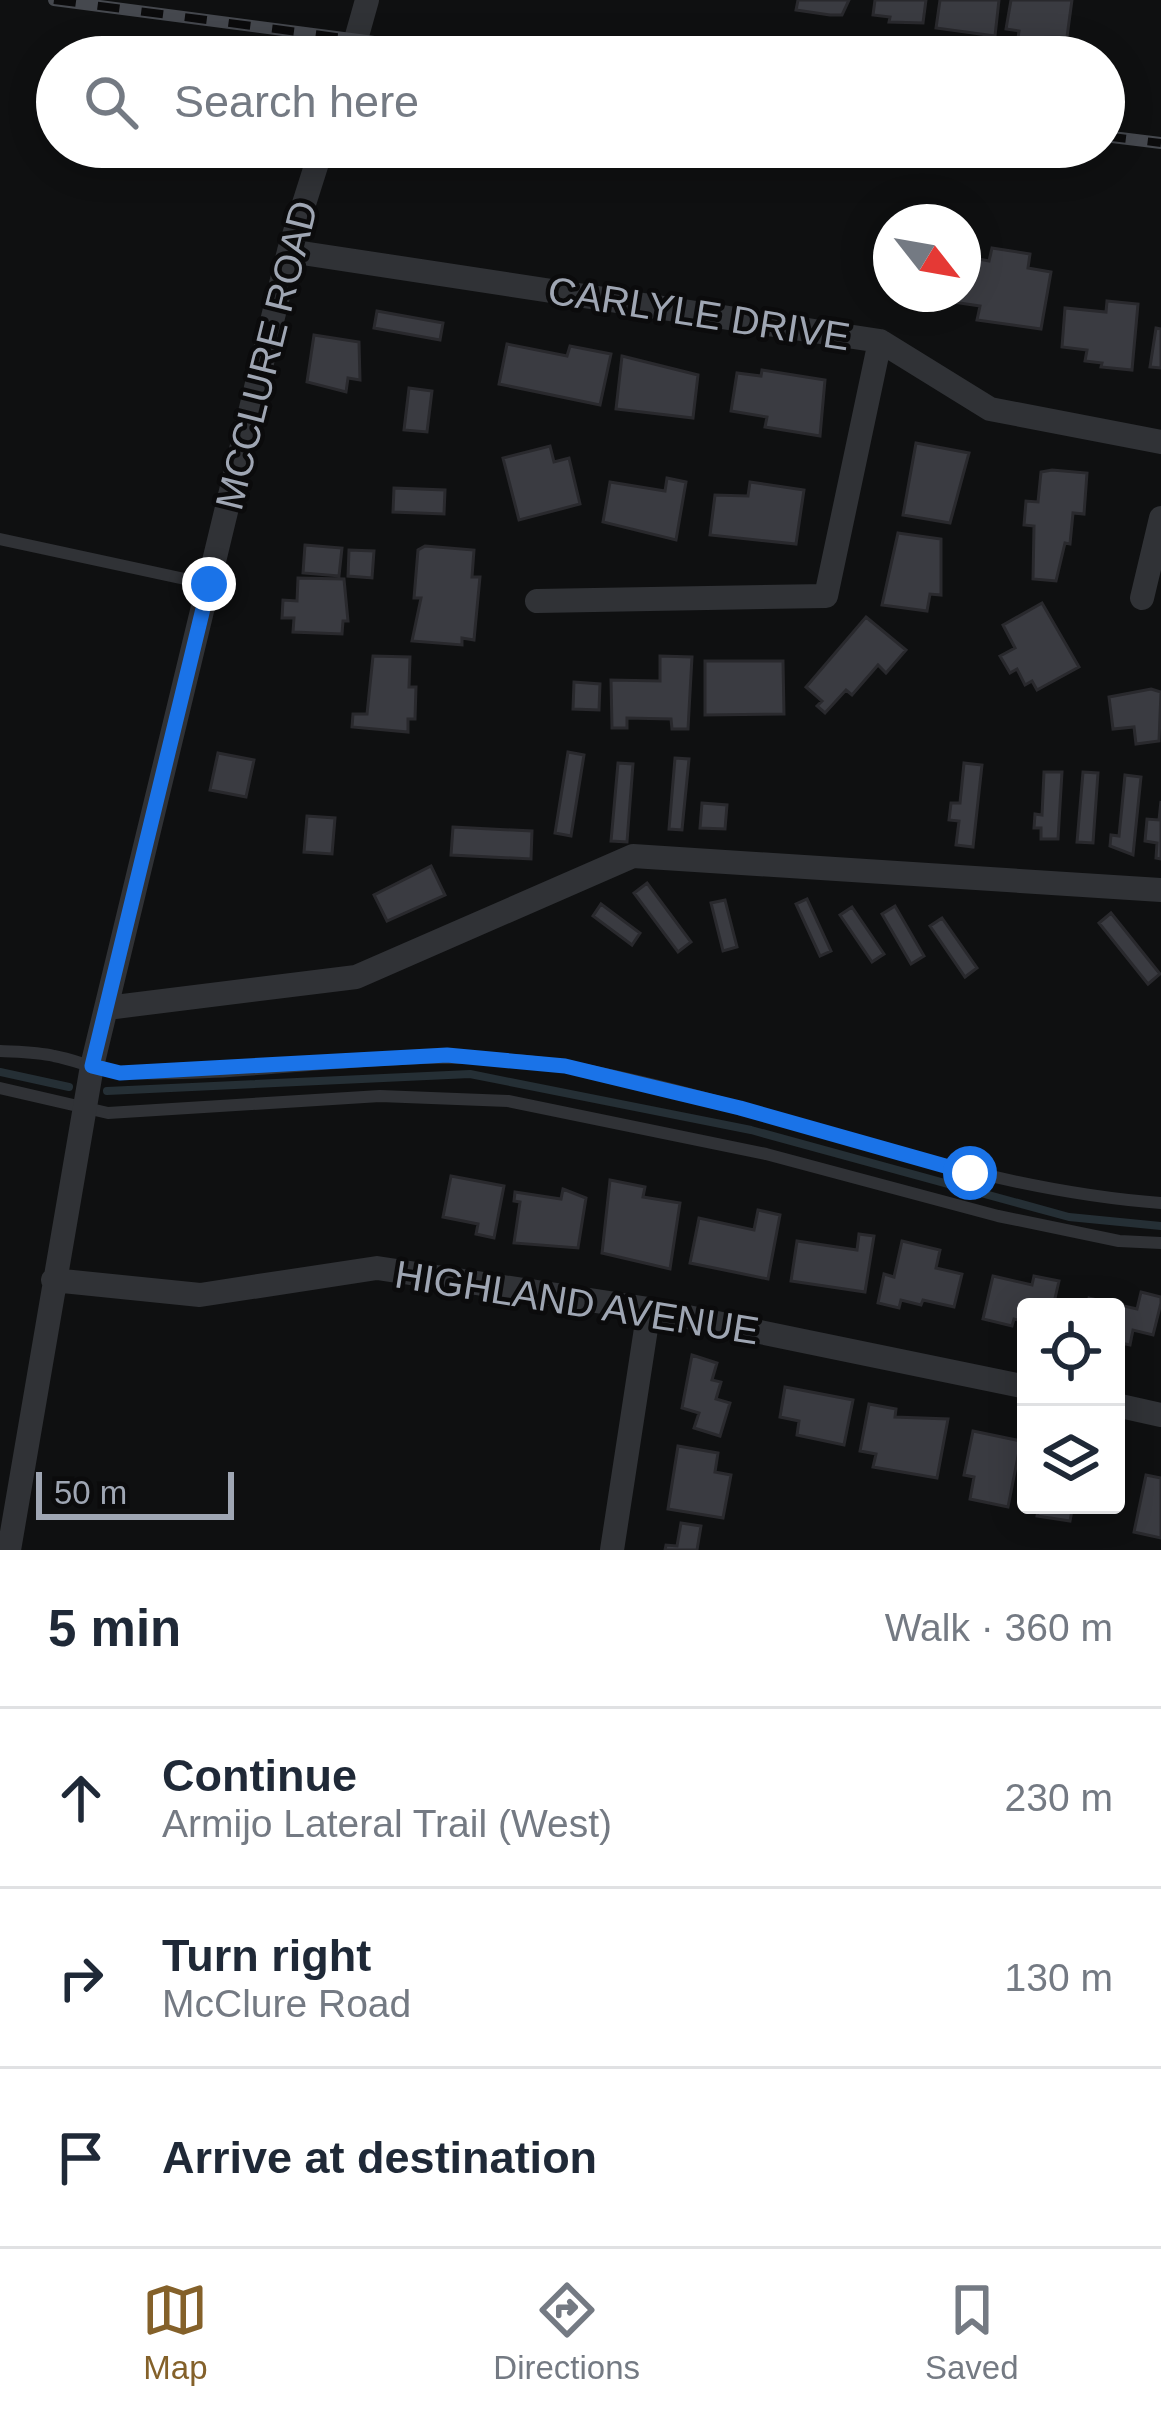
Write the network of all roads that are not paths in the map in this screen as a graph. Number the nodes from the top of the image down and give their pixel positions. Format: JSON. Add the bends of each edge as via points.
{"nodes":[{"id":1,"x":367,"y":0,"type":"edge"},
{"id":2,"x":357,"y":36,"type":"edge"},
{"id":3,"x":315,"y":168,"type":"edge"},
{"id":4,"x":289,"y":251,"type":"junction"},
{"id":5,"x":880,"y":341,"type":"junction"},
{"id":6,"x":1161,"y":442,"type":"edge"},
{"id":7,"x":1161,"y":518,"type":"edge"},
{"id":8,"x":0,"y":539,"type":"edge"},
{"id":9,"x":209,"y":584,"type":"junction"},
{"id":10,"x":1142,"y":598,"type":"dead end"},
{"id":11,"x":537,"y":601,"type":"dead end"},
{"id":12,"x":1161,"y":890,"type":"edge"},
{"id":13,"x":107,"y":1008,"type":"junction"},
{"id":14,"x":0,"y":1051,"type":"edge"},
{"id":15,"x":92,"y":1066,"type":"junction"},
{"id":16,"x":0,"y":1088,"type":"edge"},
{"id":17,"x":83,"y":1106,"type":"junction"},
{"id":18,"x":1161,"y":1203,"type":"edge"},
{"id":19,"x":1161,"y":1243,"type":"edge"},
{"id":20,"x":53,"y":1280,"type":"junction"},
{"id":21,"x":649,"y":1309,"type":"junction"},
{"id":22,"x":1017,"y":1385,"type":"edge"},
{"id":23,"x":1125,"y":1408,"type":"edge"},
{"id":24,"x":1161,"y":1415,"type":"edge"},
{"id":25,"x":9,"y":1550,"type":"edge"},
{"id":26,"x":612,"y":1550,"type":"edge"}],
"edges":[{"from":1,"to":2,"type":"street"},
{"from":3,"to":4,"type":"street","name":"MCCLURE ROAD"},
{"from":4,"to":5,"type":"street","name":"CARLYLE DRIVE"},
{"from":4,"to":9,"type":"street","name":"MCCLURE ROAD"},
{"from":5,"to":6,"type":"street","name":"CARLYLE DRIVE","via":[[990,409]]},
{"from":5,"to":11,"type":"street","via":[[826,596]]},
{"from":7,"to":10,"type":"street"},
{"from":8,"to":9,"type":"lane"},
{"from":9,"to":13,"type":"street","name":"MCCLURE ROAD"},
{"from":12,"to":13,"type":"street","via":[[634,856],[356,977]]},
{"from":13,"to":15,"type":"street","name":"MCCLURE ROAD"},
{"from":14,"to":15,"type":"lane"},
{"from":15,"to":17,"type":"street","name":"MCCLURE ROAD"},
{"from":15,"to":18,"type":"lane","via":[[143,1072],[447,1055],[565,1066],[970,1173]]},
{"from":16,"to":17,"type":"lane"},
{"from":17,"to":19,"type":"lane","via":[[158,1114],[380,1096],[508,1101],[766,1154],[998,1216]]},
{"from":17,"to":20,"type":"street","name":"MCCLURE ROAD"},
{"from":20,"to":21,"type":"street","name":"HIGHLAND AVENUE","via":[[200,1295],[377,1268]]},
{"from":20,"to":25,"type":"street","name":"MCCLURE ROAD"},
{"from":21,"to":22,"type":"street","name":"HIGHLAND AVENUE"},
{"from":21,"to":26,"type":"street"},
{"from":23,"to":24,"type":"street"}]}
